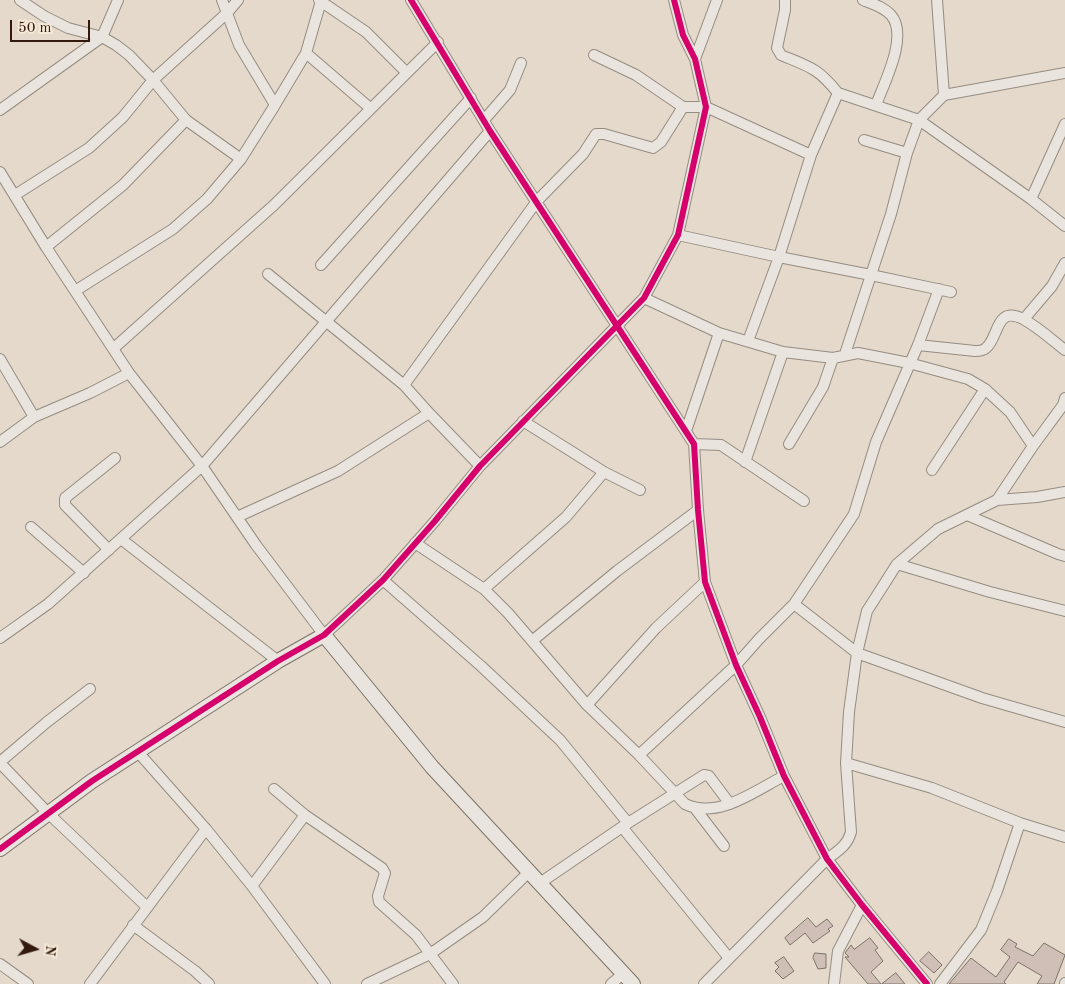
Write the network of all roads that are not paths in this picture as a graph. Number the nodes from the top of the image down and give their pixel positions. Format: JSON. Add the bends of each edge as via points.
{"nodes":[{"id":1,"x":20,"y":0,"type":"edge"},
{"id":2,"x":118,"y":0,"type":"edge"},
{"id":3,"x":222,"y":0,"type":"edge"},
{"id":4,"x":238,"y":0,"type":"edge"},
{"id":5,"x":320,"y":0,"type":"edge"},
{"id":6,"x":411,"y":0,"type":"edge"},
{"id":7,"x":674,"y":0,"type":"edge"},
{"id":8,"x":717,"y":0,"type":"edge"},
{"id":9,"x":785,"y":0,"type":"edge"},
{"id":10,"x":864,"y":0,"type":"edge"},
{"id":11,"x":937,"y":0,"type":"edge"},
{"id":12,"x":227,"y":13,"type":"junction"},
{"id":13,"x":102,"y":37,"type":"junction"},
{"id":14,"x":438,"y":42,"type":"junction"},
{"id":15,"x":306,"y":53,"type":"junction"},
{"id":16,"x":594,"y":55,"type":"dead end"},
{"id":17,"x":695,"y":59,"type":"junction"},
{"id":18,"x":521,"y":63,"type":"dead end"},
{"id":19,"x":406,"y":72,"type":"junction"},
{"id":20,"x":1065,"y":73,"type":"edge"},
{"id":21,"x":153,"y":80,"type":"junction"},
{"id":22,"x":838,"y":93,"type":"junction"},
{"id":23,"x":944,"y":95,"type":"junction"},
{"id":24,"x":471,"y":98,"type":"junction"},
{"id":25,"x":275,"y":105,"type":"junction"},
{"id":26,"x":876,"y":105,"type":"junction"},
{"id":27,"x":706,"y":107,"type":"junction"},
{"id":28,"x":370,"y":108,"type":"junction"},
{"id":29,"x":684,"y":108,"type":"junction"},
{"id":30,"x":0,"y":110,"type":"edge"},
{"id":31,"x":186,"y":120,"type":"junction"},
{"id":32,"x":484,"y":120,"type":"junction"},
{"id":33,"x":919,"y":120,"type":"junction"},
{"id":34,"x":1065,"y":124,"type":"edge"},
{"id":35,"x":490,"y":130,"type":"junction"},
{"id":36,"x":864,"y":140,"type":"dead end"},
{"id":37,"x":907,"y":153,"type":"junction"},
{"id":38,"x":811,"y":155,"type":"junction"},
{"id":39,"x":241,"y":158,"type":"junction"},
{"id":40,"x":0,"y":172,"type":"edge"},
{"id":41,"x":15,"y":195,"type":"junction"},
{"id":42,"x":1031,"y":199,"type":"junction"},
{"id":43,"x":537,"y":201,"type":"junction"},
{"id":44,"x":1065,"y":226,"type":"edge"},
{"id":45,"x":678,"y":235,"type":"junction"},
{"id":46,"x":46,"y":248,"type":"junction"},
{"id":47,"x":779,"y":258,"type":"junction"},
{"id":48,"x":1065,"y":263,"type":"edge"},
{"id":49,"x":321,"y":265,"type":"dead end"},
{"id":50,"x":268,"y":274,"type":"dead end"},
{"id":51,"x":872,"y":275,"type":"junction"},
{"id":52,"x":939,"y":289,"type":"junction"},
{"id":53,"x":75,"y":291,"type":"junction"},
{"id":54,"x":951,"y":292,"type":"dead end"},
{"id":55,"x":644,"y":298,"type":"junction"},
{"id":56,"x":1024,"y":320,"type":"junction"},
{"id":57,"x":326,"y":323,"type":"junction"},
{"id":58,"x":618,"y":325,"type":"junction"},
{"id":59,"x":719,"y":333,"type":"junction"},
{"id":60,"x":748,"y":342,"type":"junction"},
{"id":61,"x":918,"y":345,"type":"junction"},
{"id":62,"x":114,"y":348,"type":"junction"},
{"id":63,"x":1065,"y":350,"type":"edge"},
{"id":64,"x":783,"y":352,"type":"junction"},
{"id":65,"x":845,"y":354,"type":"junction"},
{"id":66,"x":833,"y":358,"type":"junction"},
{"id":67,"x":0,"y":359,"type":"edge"},
{"id":68,"x":909,"y":363,"type":"junction"},
{"id":69,"x":129,"y":373,"type":"junction"},
{"id":70,"x":404,"y":385,"type":"junction"},
{"id":71,"x":985,"y":388,"type":"junction"},
{"id":72,"x":1065,"y":398,"type":"edge"},
{"id":73,"x":429,"y":412,"type":"junction"},
{"id":74,"x":34,"y":417,"type":"junction"},
{"id":75,"x":523,"y":421,"type":"junction"},
{"id":76,"x":686,"y":431,"type":"junction"},
{"id":77,"x":0,"y":442,"type":"edge"},
{"id":78,"x":694,"y":444,"type":"junction"},
{"id":79,"x":789,"y":444,"type":"dead end"},
{"id":80,"x":1033,"y":446,"type":"junction"},
{"id":81,"x":116,"y":458,"type":"dead end"},
{"id":82,"x":745,"y":462,"type":"junction"},
{"id":83,"x":202,"y":466,"type":"junction"},
{"id":84,"x":480,"y":466,"type":"junction"},
{"id":85,"x":932,"y":470,"type":"dead end"},
{"id":86,"x":604,"y":472,"type":"junction"},
{"id":87,"x":640,"y":490,"type":"dead end"},
{"id":88,"x":1065,"y":492,"type":"edge"},
{"id":89,"x":997,"y":500,"type":"junction"},
{"id":90,"x":804,"y":501,"type":"dead end"},
{"id":91,"x":698,"y":510,"type":"junction"},
{"id":92,"x":967,"y":515,"type":"junction"},
{"id":93,"x":237,"y":517,"type":"junction"},
{"id":94,"x":31,"y":527,"type":"dead end"},
{"id":95,"x":121,"y":539,"type":"junction"},
{"id":96,"x":415,"y":543,"type":"junction"},
{"id":97,"x":109,"y":550,"type":"junction"},
{"id":98,"x":1065,"y":556,"type":"edge"},
{"id":99,"x":897,"y":564,"type":"junction"},
{"id":100,"x":84,"y":573,"type":"junction"},
{"id":101,"x":383,"y":580,"type":"junction"},
{"id":102,"x":705,"y":582,"type":"junction"},
{"id":103,"x":484,"y":589,"type":"junction"},
{"id":104,"x":794,"y":604,"type":"junction"},
{"id":105,"x":1065,"y":611,"type":"edge"},
{"id":106,"x":324,"y":635,"type":"junction"},
{"id":107,"x":0,"y":638,"type":"edge"},
{"id":108,"x":532,"y":641,"type":"junction"},
{"id":109,"x":857,"y":653,"type":"junction"},
{"id":110,"x":278,"y":661,"type":"junction"},
{"id":111,"x":736,"y":665,"type":"junction"},
{"id":112,"x":90,"y":689,"type":"dead end"},
{"id":113,"x":586,"y":705,"type":"junction"},
{"id":114,"x":1065,"y":722,"type":"edge"},
{"id":115,"x":137,"y":751,"type":"junction"},
{"id":116,"x":639,"y":755,"type":"junction"},
{"id":117,"x":0,"y":762,"type":"edge"},
{"id":118,"x":846,"y":763,"type":"junction"},
{"id":119,"x":784,"y":776,"type":"junction"},
{"id":120,"x":274,"y":789,"type":"dead end"},
{"id":121,"x":676,"y":792,"type":"junction"},
{"id":122,"x":730,"y":804,"type":"junction"},
{"id":123,"x":694,"y":807,"type":"junction"},
{"id":124,"x":48,"y":813,"type":"junction"},
{"id":125,"x":305,"y":815,"type":"junction"},
{"id":126,"x":1020,"y":823,"type":"junction"},
{"id":127,"x":625,"y":825,"type":"junction"},
{"id":128,"x":206,"y":829,"type":"junction"},
{"id":129,"x":1065,"y":837,"type":"edge"},
{"id":130,"x":724,"y":846,"type":"dead end"},
{"id":131,"x":0,"y":849,"type":"edge"},
{"id":132,"x":826,"y":859,"type":"junction"},
{"id":133,"x":529,"y":872,"type":"junction"},
{"id":134,"x":540,"y":883,"type":"junction"},
{"id":135,"x":252,"y":886,"type":"junction"},
{"id":136,"x":862,"y":906,"type":"junction"},
{"id":137,"x":147,"y":908,"type":"junction"},
{"id":138,"x":132,"y":925,"type":"junction"},
{"id":139,"x":430,"y":954,"type":"junction"},
{"id":140,"x":729,"y":958,"type":"junction"},
{"id":141,"x":0,"y":964,"type":"edge"},
{"id":142,"x":624,"y":973,"type":"junction"},
{"id":143,"x":28,"y":984,"type":"edge"},
{"id":144,"x":90,"y":984,"type":"edge"},
{"id":145,"x":209,"y":984,"type":"edge"},
{"id":146,"x":325,"y":984,"type":"edge"},
{"id":147,"x":367,"y":984,"type":"edge"},
{"id":148,"x":453,"y":984,"type":"edge"},
{"id":149,"x":611,"y":984,"type":"edge"},
{"id":150,"x":633,"y":984,"type":"edge"},
{"id":151,"x":704,"y":984,"type":"edge"},
{"id":152,"x":834,"y":984,"type":"edge"},
{"id":153,"x":927,"y":984,"type":"edge"},
{"id":154,"x":940,"y":984,"type":"edge"}],
"edges":[{"from":1,"to":13,"type":"street","via":[[68,28]]},
{"from":2,"to":13,"type":"street"},
{"from":3,"to":12,"type":"street"},
{"from":4,"to":12,"type":"street"},
{"from":5,"to":15,"type":"street"},
{"from":5,"to":19,"type":"street","via":[[366,32]]},
{"from":6,"to":14,"type":"street"},
{"from":7,"to":17,"type":"street","via":[[683,35]]},
{"from":8,"to":17,"type":"street"},
{"from":9,"to":22,"type":"street","via":[[779,53],[815,69]]},
{"from":10,"to":26,"type":"street","via":[[893,16],[898,36]]},
{"from":11,"to":23,"type":"street"},
{"from":12,"to":21,"type":"street"},
{"from":12,"to":25,"type":"street","via":[[239,45]]},
{"from":13,"to":21,"type":"street","via":[[129,55]]},
{"from":13,"to":30,"type":"street"},
{"from":14,"to":19,"type":"street"},
{"from":14,"to":24,"type":"street"},
{"from":15,"to":25,"type":"street"},
{"from":15,"to":28,"type":"street"},
{"from":16,"to":29,"type":"street","via":[[636,75]]},
{"from":17,"to":27,"type":"street"},
{"from":18,"to":32,"type":"street","via":[[510,90]]},
{"from":19,"to":28,"type":"street"},
{"from":20,"to":23,"type":"street"},
{"from":21,"to":31,"type":"street"},
{"from":21,"to":41,"type":"street","via":[[123,117],[90,148]]},
{"from":22,"to":26,"type":"street"},
{"from":22,"to":38,"type":"street"},
{"from":23,"to":33,"type":"street"},
{"from":24,"to":32,"type":"street"},
{"from":24,"to":49,"type":"street"},
{"from":25,"to":39,"type":"street"},
{"from":26,"to":33,"type":"street"},
{"from":27,"to":29,"type":"street"},
{"from":27,"to":38,"type":"street"},
{"from":27,"to":45,"type":"street"},
{"from":28,"to":62,"type":"street","via":[[274,205]]},
{"from":29,"to":43,"type":"street","via":[[662,142],[653,148],[596,134],[583,154]]},
{"from":31,"to":39,"type":"street"},
{"from":31,"to":46,"type":"street","via":[[123,185]]},
{"from":32,"to":35,"type":"street"},
{"from":33,"to":37,"type":"street"},
{"from":33,"to":42,"type":"street"},
{"from":34,"to":42,"type":"street"},
{"from":35,"to":43,"type":"street"},
{"from":35,"to":57,"type":"street"},
{"from":36,"to":37,"type":"street"},
{"from":37,"to":51,"type":"street"},
{"from":38,"to":47,"type":"street"},
{"from":39,"to":53,"type":"street","via":[[207,199],[173,229]]},
{"from":40,"to":41,"type":"street"},
{"from":41,"to":46,"type":"street"},
{"from":42,"to":44,"type":"street"},
{"from":43,"to":58,"type":"street"},
{"from":43,"to":70,"type":"street"},
{"from":45,"to":47,"type":"street"},
{"from":45,"to":55,"type":"street"},
{"from":46,"to":53,"type":"street"},
{"from":47,"to":51,"type":"street"},
{"from":47,"to":60,"type":"street"},
{"from":48,"to":56,"type":"street","via":[[1052,286]]},
{"from":50,"to":57,"type":"street"},
{"from":51,"to":52,"type":"street"},
{"from":51,"to":65,"type":"street"},
{"from":52,"to":54,"type":"street"},
{"from":52,"to":61,"type":"street"},
{"from":53,"to":62,"type":"street"},
{"from":55,"to":58,"type":"street"},
{"from":55,"to":59,"type":"street"},
{"from":56,"to":61,"type":"street","via":[[1016,316],[1001,320],[988,348],[982,350]]},
{"from":56,"to":63,"type":"street"},
{"from":57,"to":70,"type":"street"},
{"from":57,"to":83,"type":"street"},
{"from":58,"to":75,"type":"street"},
{"from":58,"to":76,"type":"street"},
{"from":59,"to":60,"type":"street"},
{"from":59,"to":76,"type":"street"},
{"from":60,"to":64,"type":"street"},
{"from":61,"to":68,"type":"street"},
{"from":62,"to":69,"type":"street"},
{"from":64,"to":66,"type":"street"},
{"from":64,"to":82,"type":"street"},
{"from":65,"to":66,"type":"street"},
{"from":65,"to":68,"type":"street","via":[[858,353]]},
{"from":66,"to":79,"type":"street","via":[[823,387]]},
{"from":67,"to":74,"type":"street"},
{"from":68,"to":71,"type":"street","via":[[968,379]]},
{"from":68,"to":104,"type":"street","via":[[876,442],[854,514]]},
{"from":69,"to":74,"type":"street"},
{"from":69,"to":83,"type":"street"},
{"from":70,"to":73,"type":"street"},
{"from":71,"to":80,"type":"street","via":[[1010,412]]},
{"from":71,"to":85,"type":"street"},
{"from":72,"to":80,"type":"street"},
{"from":73,"to":84,"type":"street"},
{"from":73,"to":93,"type":"street","via":[[338,471]]},
{"from":74,"to":77,"type":"street"},
{"from":75,"to":84,"type":"street"},
{"from":75,"to":86,"type":"street"},
{"from":76,"to":78,"type":"street"},
{"from":78,"to":82,"type":"street","via":[[721,445]]},
{"from":78,"to":91,"type":"street"},
{"from":80,"to":89,"type":"street"},
{"from":81,"to":97,"type":"street","via":[[64,502]]},
{"from":82,"to":90,"type":"street"},
{"from":83,"to":93,"type":"street"},
{"from":83,"to":95,"type":"street"},
{"from":84,"to":96,"type":"street"},
{"from":86,"to":87,"type":"street"},
{"from":86,"to":103,"type":"street","via":[[566,517]]},
{"from":88,"to":89,"type":"street"},
{"from":89,"to":92,"type":"street"},
{"from":91,"to":102,"type":"street"},
{"from":91,"to":108,"type":"street"},
{"from":92,"to":98,"type":"street"},
{"from":92,"to":99,"type":"street","via":[[938,529]]},
{"from":93,"to":106,"type":"street"},
{"from":94,"to":100,"type":"street"},
{"from":95,"to":97,"type":"street"},
{"from":95,"to":110,"type":"street"},
{"from":96,"to":101,"type":"street"},
{"from":96,"to":103,"type":"street"},
{"from":97,"to":100,"type":"street"},
{"from":99,"to":105,"type":"street"},
{"from":99,"to":109,"type":"street","via":[[867,610]]},
{"from":100,"to":107,"type":"street"},
{"from":101,"to":106,"type":"street"},
{"from":101,"to":127,"type":"street","via":[[560,740]]},
{"from":102,"to":111,"type":"street"},
{"from":102,"to":113,"type":"street","via":[[656,628]]},
{"from":103,"to":108,"type":"street"},
{"from":104,"to":109,"type":"street"},
{"from":104,"to":111,"type":"street"},
{"from":106,"to":110,"type":"street"},
{"from":106,"to":133,"type":"street","via":[[432,767]]},
{"from":108,"to":113,"type":"street"},
{"from":109,"to":114,"type":"street","via":[[982,698]]},
{"from":109,"to":118,"type":"street"},
{"from":110,"to":115,"type":"street"},
{"from":111,"to":116,"type":"street"},
{"from":111,"to":119,"type":"street"},
{"from":112,"to":117,"type":"street"},
{"from":113,"to":116,"type":"street"},
{"from":115,"to":124,"type":"street"},
{"from":115,"to":128,"type":"street"},
{"from":116,"to":121,"type":"street"},
{"from":117,"to":124,"type":"street"},
{"from":118,"to":126,"type":"street","via":[[932,788]]},
{"from":118,"to":132,"type":"street","via":[[852,832],[845,846]]},
{"from":119,"to":122,"type":"street"},
{"from":119,"to":132,"type":"street"},
{"from":120,"to":125,"type":"street"},
{"from":121,"to":122,"type":"street","via":[[708,775]]},
{"from":121,"to":123,"type":"street","via":[[686,804]]},
{"from":121,"to":127,"type":"street"},
{"from":122,"to":123,"type":"street"},
{"from":123,"to":130,"type":"street"},
{"from":124,"to":131,"type":"street"},
{"from":124,"to":137,"type":"street"},
{"from":125,"to":135,"type":"street"},
{"from":125,"to":139,"type":"street","via":[[382,868],[385,873],[379,902],[416,934]]},
{"from":126,"to":129,"type":"street"},
{"from":126,"to":154,"type":"street","via":[[981,930]]},
{"from":127,"to":134,"type":"street"},
{"from":127,"to":140,"type":"street"},
{"from":128,"to":135,"type":"street"},
{"from":128,"to":137,"type":"street"},
{"from":132,"to":136,"type":"street"},
{"from":132,"to":140,"type":"street"},
{"from":133,"to":134,"type":"street"},
{"from":133,"to":139,"type":"street","via":[[483,917]]},
{"from":134,"to":142,"type":"street"},
{"from":135,"to":146,"type":"street"},
{"from":136,"to":152,"type":"street","via":[[838,951]]},
{"from":136,"to":153,"type":"street"},
{"from":137,"to":138,"type":"street"},
{"from":138,"to":144,"type":"street"},
{"from":138,"to":145,"type":"street"},
{"from":139,"to":147,"type":"street"},
{"from":139,"to":148,"type":"street"},
{"from":140,"to":151,"type":"street"},
{"from":141,"to":143,"type":"street"},
{"from":142,"to":149,"type":"street"},
{"from":142,"to":150,"type":"street"}]}
